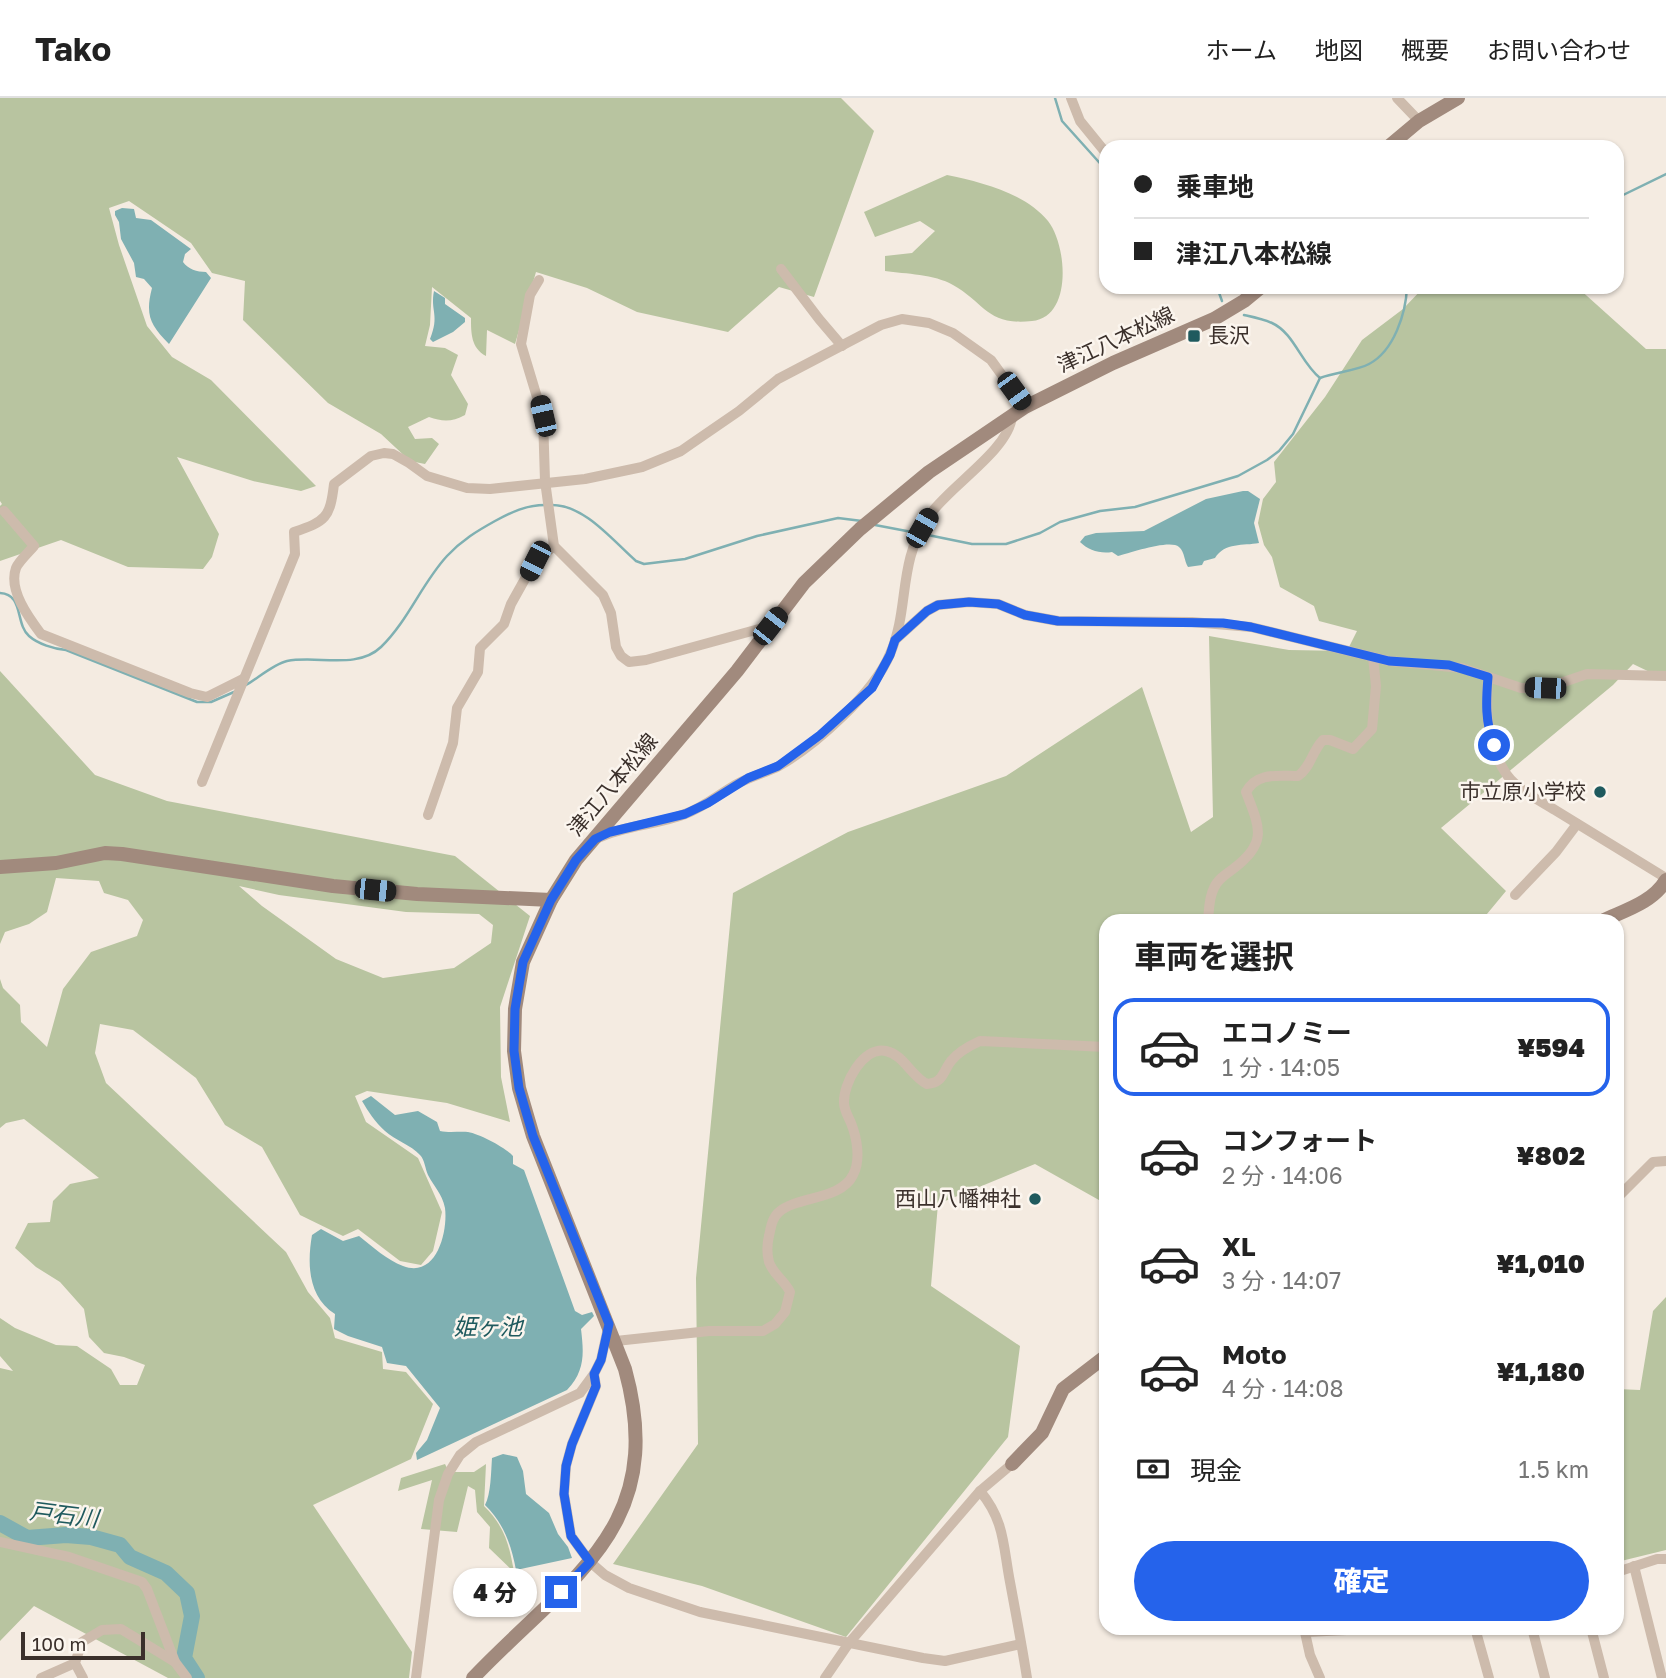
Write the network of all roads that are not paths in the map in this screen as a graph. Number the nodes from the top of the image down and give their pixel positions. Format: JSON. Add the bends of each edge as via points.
{"nodes":[{"id":1,"x":1071,"y":98,"type":"edge"},
{"id":2,"x":1397,"y":98,"type":"edge"},
{"id":3,"x":1458,"y":98,"type":"edge"},
{"id":4,"x":1419,"y":121,"type":"junction"},
{"id":5,"x":1396,"y":140,"type":"edge"},
{"id":6,"x":1099,"y":144,"type":"edge"},
{"id":7,"x":781,"y":269,"type":"dead end"},
{"id":8,"x":538,"y":280,"type":"dead end"},
{"id":9,"x":1246,"y":294,"type":"edge"},
{"id":10,"x":842,"y":346,"type":"junction"},
{"id":11,"x":1025,"y":407,"type":"junction"},
{"id":12,"x":1012,"y":417,"type":"junction"},
{"id":13,"x":545,"y":481,"type":"junction"},
{"id":14,"x":4,"y":511,"type":"dead end"},
{"id":15,"x":554,"y":546,"type":"junction"},
{"id":16,"x":770,"y":626,"type":"junction"},
{"id":17,"x":895,"y":640,"type":"junction"},
{"id":18,"x":1373,"y":657,"type":"junction"},
{"id":19,"x":1666,"y":676,"type":"edge"},
{"id":20,"x":1488,"y":677,"type":"junction"},
{"id":21,"x":243,"y":679,"type":"junction"},
{"id":22,"x":202,"y":782,"type":"dead end"},
{"id":23,"x":428,"y":815,"type":"dead end"},
{"id":24,"x":1577,"y":824,"type":"junction"},
{"id":25,"x":595,"y":839,"type":"junction"},
{"id":26,"x":0,"y":867,"type":"edge"},
{"id":27,"x":1666,"y":879,"type":"edge"},
{"id":28,"x":1515,"y":895,"type":"dead end"},
{"id":29,"x":551,"y":900,"type":"junction"},
{"id":30,"x":1209,"y":914,"type":"edge"},
{"id":31,"x":1616,"y":914,"type":"edge"},
{"id":32,"x":1099,"y":1047,"type":"edge"},
{"id":33,"x":1666,"y":1161,"type":"edge"},
{"id":34,"x":1624,"y":1191,"type":"edge"},
{"id":35,"x":609,"y":1324,"type":"junction"},
{"id":36,"x":616,"y":1341,"type":"junction"},
{"id":37,"x":1099,"y":1361,"type":"edge"},
{"id":38,"x":594,"y":1374,"type":"junction"},
{"id":39,"x":1012,"y":1464,"type":"joint"},
{"id":40,"x":981,"y":1491,"type":"junction"},
{"id":41,"x":0,"y":1542,"type":"edge"},
{"id":42,"x":1666,"y":1559,"type":"edge"},
{"id":43,"x":590,"y":1562,"type":"junction"},
{"id":44,"x":1634,"y":1566,"type":"junction"},
{"id":45,"x":1624,"y":1570,"type":"edge"},
{"id":46,"x":1306,"y":1635,"type":"edge"},
{"id":47,"x":1477,"y":1635,"type":"edge"},
{"id":48,"x":1534,"y":1635,"type":"edge"},
{"id":49,"x":1593,"y":1635,"type":"edge"},
{"id":50,"x":849,"y":1643,"type":"junction"},
{"id":51,"x":1021,"y":1644,"type":"junction"},
{"id":52,"x":175,"y":1662,"type":"junction"},
{"id":53,"x":75,"y":1663,"type":"junction"},
{"id":54,"x":41,"y":1678,"type":"edge"},
{"id":55,"x":83,"y":1678,"type":"edge"},
{"id":56,"x":187,"y":1678,"type":"edge"},
{"id":57,"x":416,"y":1678,"type":"edge"},
{"id":58,"x":473,"y":1678,"type":"edge"},
{"id":59,"x":825,"y":1678,"type":"edge"},
{"id":60,"x":1027,"y":1678,"type":"edge"},
{"id":61,"x":1320,"y":1678,"type":"edge"},
{"id":62,"x":1489,"y":1678,"type":"edge"},
{"id":63,"x":1545,"y":1678,"type":"edge"},
{"id":64,"x":1604,"y":1678,"type":"edge"},
{"id":65,"x":1662,"y":1678,"type":"edge"}],
"edges":[{"from":1,"to":6,"type":"street","via":[[1080,121]]},
{"from":2,"to":4,"type":"street"},
{"from":3,"to":4,"type":"main road"},
{"from":4,"to":5,"type":"main road"},
{"from":7,"to":10,"type":"street"},
{"from":8,"to":13,"type":"street","via":[[530,295],[521,344],[543,416]]},
{"from":9,"to":11,"type":"main road","name":"津江八本松線","via":[[1214,319]]},
{"from":10,"to":11,"type":"street","via":[[893,320],[929,323],[953,332],[991,360]]},
{"from":10,"to":13,"type":"street","via":[[778,379],[681,452],[618,473]]},
{"from":11,"to":12,"type":"main road","name":"津江八本松線"},
{"from":12,"to":16,"type":"main road","name":"津江八本松線","via":[[929,472],[860,529],[804,583]]},
{"from":12,"to":17,"type":"street","via":[[1002,442],[929,515],[914,541]]},
{"from":13,"to":15,"type":"street"},
{"from":13,"to":21,"type":"street","via":[[467,488],[427,476],[393,454],[372,456],[334,484],[331,508],[317,524],[294,532],[295,554]]},
{"from":14,"to":21,"type":"street","via":[[34,546],[16,568],[15,589],[41,634],[207,697]]},
{"from":15,"to":16,"type":"street","via":[[603,595],[616,647],[629,662]]},
{"from":15,"to":23,"type":"street","via":[[535,561],[503,624],[480,648],[478,672],[457,708],[453,743]]},
{"from":16,"to":25,"type":"main road","name":"津江八本松線"},
{"from":17,"to":18,"type":"street","via":[[938,605],[969,602],[998,604],[1058,621],[1223,623]]},
{"from":17,"to":25,"type":"street","via":[[872,688],[778,766],[685,814]]},
{"from":18,"to":20,"type":"street","via":[[1449,665]]},
{"from":18,"to":30,"type":"street","via":[[1372,729],[1353,749],[1323,740],[1298,776],[1261,776],[1251,783],[1246,792],[1256,817],[1258,839],[1251,854],[1217,882]]},
{"from":19,"to":20,"type":"street","via":[[1587,674],[1545,688],[1521,688]]},
{"from":20,"to":24,"type":"street","via":[[1487,728],[1506,773],[1533,797]]},
{"from":21,"to":22,"type":"street"},
{"from":24,"to":27,"type":"street"},
{"from":24,"to":28,"type":"street"},
{"from":25,"to":29,"type":"main road","name":"津江八本松線"},
{"from":26,"to":29,"type":"main road","via":[[105,853],[333,886]]},
{"from":27,"to":31,"type":"main road","via":[[1649,898]]},
{"from":29,"to":35,"type":"main road","name":"津江八本松線","via":[[523,962],[515,1009],[519,1088],[533,1136]]},
{"from":32,"to":36,"type":"street","via":[[980,1041],[951,1060],[943,1078],[927,1084],[887,1051],[868,1055],[859,1063],[844,1100],[856,1138],[857,1167],[851,1179],[840,1188],[783,1209],[772,1221],[769,1262],[790,1293],[785,1312],[775,1324],[763,1331],[709,1331]]},
{"from":33,"to":34,"type":"street","via":[[1653,1162]]},
{"from":35,"to":36,"type":"main road","name":"津江八本松線"},
{"from":35,"to":38,"type":"street"},
{"from":36,"to":43,"type":"main road","name":"津江八本松線","via":[[633,1400],[636,1460],[623,1506]]},
{"from":37,"to":39,"type":"main road","via":[[1063,1388],[1041,1433]]},
{"from":38,"to":43,"type":"street","via":[[596,1386],[566,1466],[564,1494],[571,1536]]},
{"from":38,"to":57,"type":"street","via":[[580,1393],[476,1442],[448,1474],[439,1500]]},
{"from":39,"to":40,"type":"street"},
{"from":40,"to":50,"type":"street"},
{"from":40,"to":51,"type":"street","via":[[991,1503],[1004,1537]]},
{"from":41,"to":52,"type":"street","via":[[69,1557],[142,1581]]},
{"from":42,"to":44,"type":"street"},
{"from":43,"to":50,"type":"street","via":[[629,1588],[700,1612]]},
{"from":43,"to":58,"type":"main road","name":"津江八本松線"},
{"from":44,"to":45,"type":"street"},
{"from":44,"to":65,"type":"street"},
{"from":46,"to":61,"type":"street"},
{"from":47,"to":62,"type":"street"},
{"from":48,"to":63,"type":"street"},
{"from":49,"to":64,"type":"street"},
{"from":50,"to":51,"type":"street","via":[[944,1661]]},
{"from":50,"to":59,"type":"street"},
{"from":51,"to":60,"type":"street"},
{"from":52,"to":53,"type":"street","via":[[121,1629],[87,1637]]},
{"from":52,"to":56,"type":"street"},
{"from":53,"to":54,"type":"street"},
{"from":53,"to":55,"type":"street"}]}
